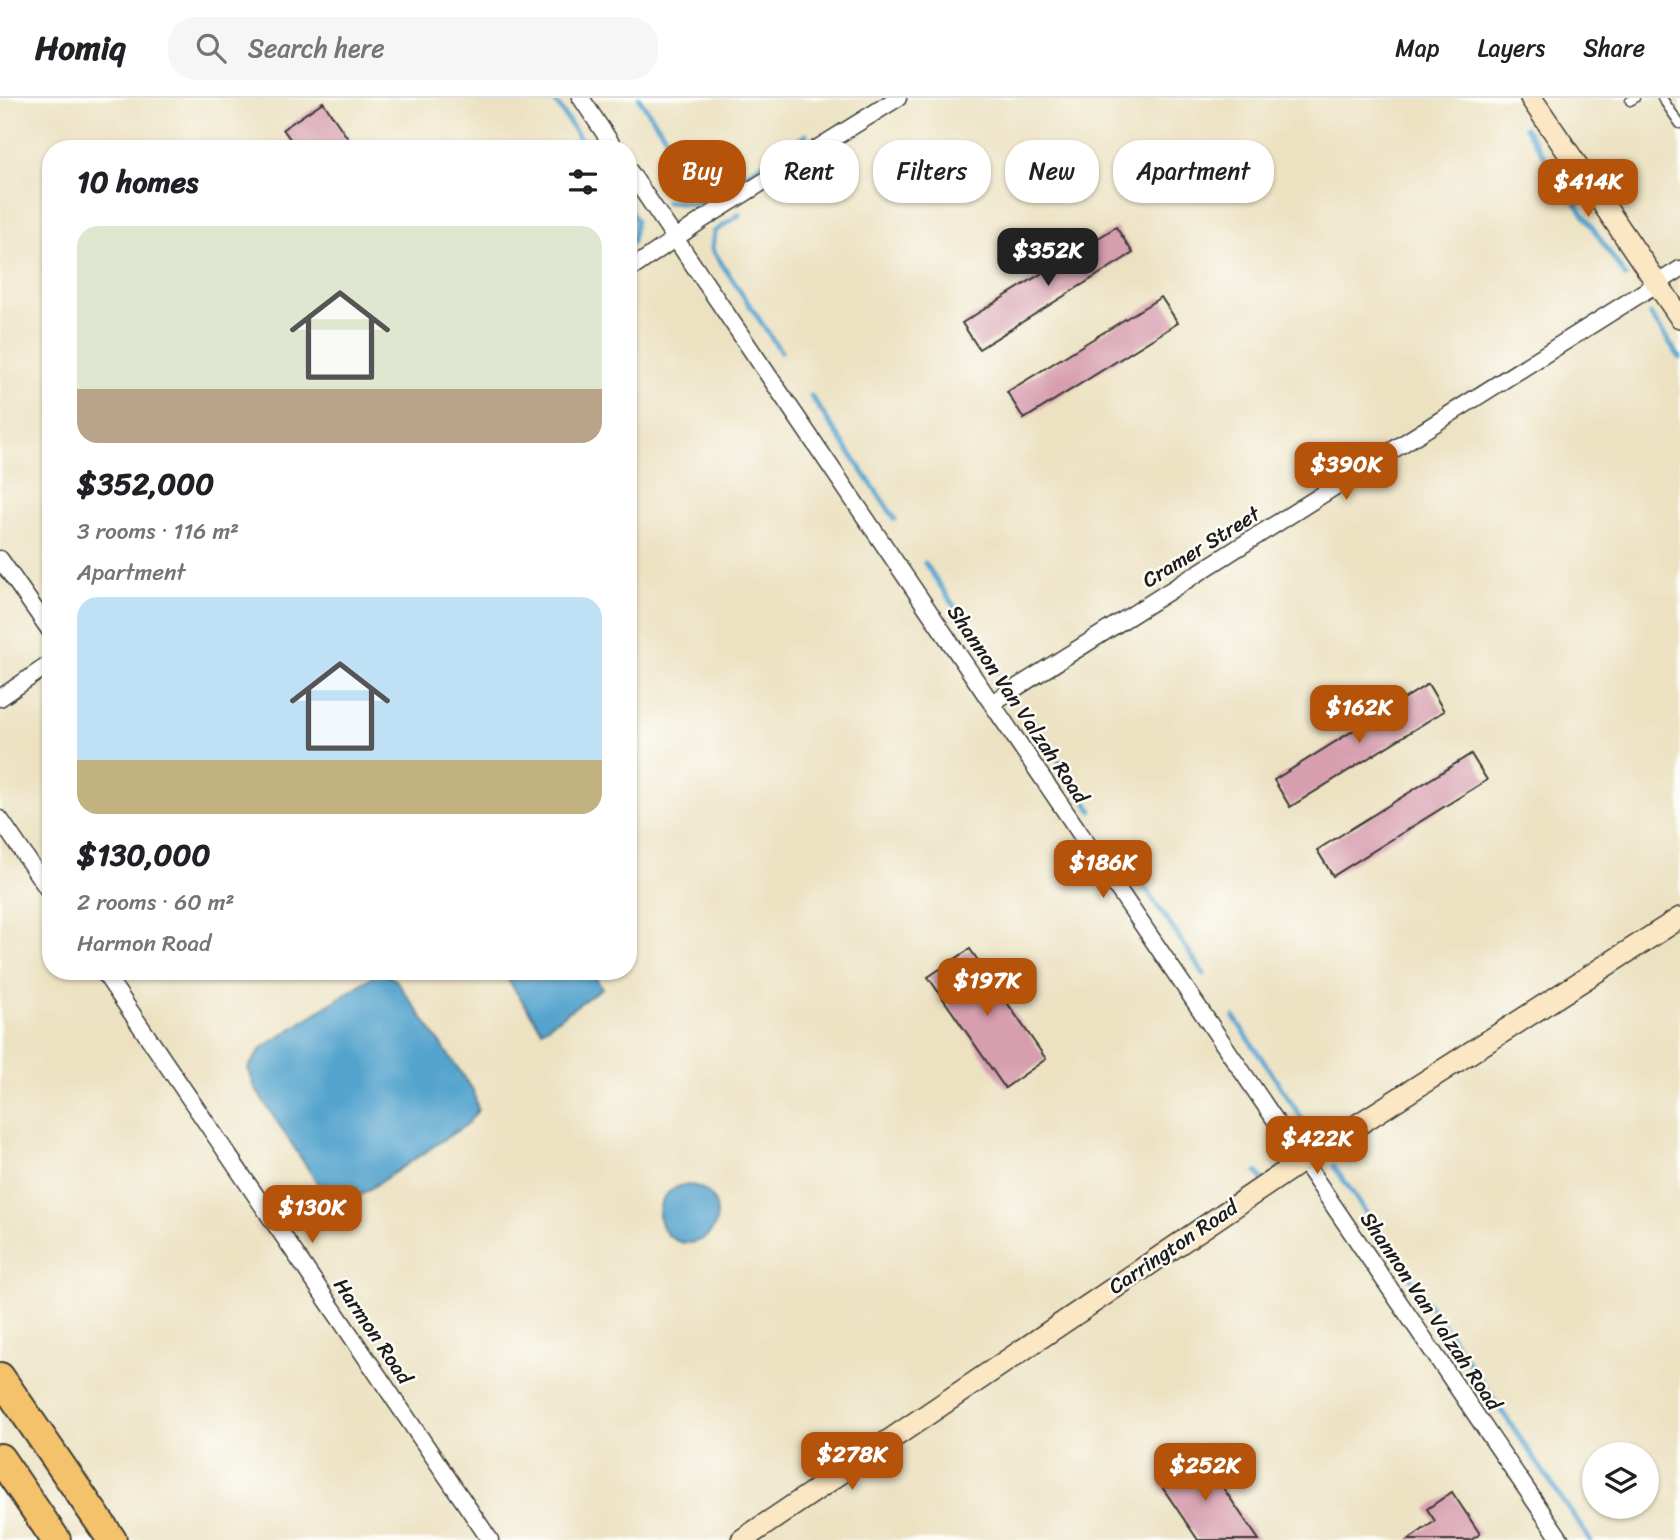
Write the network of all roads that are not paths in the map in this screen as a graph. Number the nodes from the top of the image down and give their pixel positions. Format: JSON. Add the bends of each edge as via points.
{"nodes":[{"id":1,"x":581,"y":98,"type":"edge"},
{"id":2,"x":898,"y":98,"type":"edge"},
{"id":3,"x":1531,"y":98,"type":"edge"},
{"id":4,"x":1662,"y":98,"type":"edge"},
{"id":5,"x":1680,"y":124,"type":"edge"},
{"id":6,"x":609,"y":140,"type":"edge"},
{"id":7,"x":637,"y":182,"type":"edge"},
{"id":8,"x":675,"y":239,"type":"junction"},
{"id":9,"x":637,"y":265,"type":"edge"},
{"id":10,"x":1680,"y":269,"type":"edge"},
{"id":11,"x":1658,"y":284,"type":"junction"},
{"id":12,"x":1680,"y":317,"type":"edge"},
{"id":13,"x":0,"y":559,"type":"edge"},
{"id":14,"x":42,"y":619,"type":"edge"},
{"id":15,"x":42,"y":669,"type":"edge"},
{"id":16,"x":0,"y":698,"type":"edge"},
{"id":17,"x":992,"y":703,"type":"junction"},
{"id":18,"x":0,"y":820,"type":"edge"},
{"id":19,"x":42,"y":881,"type":"edge"},
{"id":20,"x":1680,"y":918,"type":"edge"},
{"id":21,"x":109,"y":980,"type":"edge"},
{"id":22,"x":1303,"y":1160,"type":"junction"},
{"id":23,"x":0,"y":1377,"type":"edge"},
{"id":24,"x":0,"y":1458,"type":"edge"},
{"id":25,"x":56,"y":1540,"type":"edge"},
{"id":26,"x":112,"y":1540,"type":"edge"},
{"id":27,"x":490,"y":1540,"type":"edge"},
{"id":28,"x":742,"y":1540,"type":"edge"},
{"id":29,"x":1561,"y":1540,"type":"edge"}],
"edges":[{"from":1,"to":6,"type":"street"},
{"from":2,"to":8,"type":"street"},
{"from":3,"to":11,"type":"street"},
{"from":4,"to":5,"type":"lane"},
{"from":7,"to":8,"type":"street","name":"Shannon Van Valzah Road"},
{"from":8,"to":9,"type":"street"},
{"from":8,"to":17,"type":"street","name":"Shannon Van Valzah Road"},
{"from":10,"to":11,"type":"street","name":"Cramer Street"},
{"from":11,"to":12,"type":"street"},
{"from":11,"to":17,"type":"street","name":"Cramer Street"},
{"from":13,"to":14,"type":"street"},
{"from":15,"to":16,"type":"street"},
{"from":17,"to":22,"type":"street","name":"Shannon Van Valzah Road"},
{"from":18,"to":19,"type":"street"},
{"from":20,"to":22,"type":"street","name":"Carrington Road"},
{"from":21,"to":27,"type":"street","name":"Harmon Road"},
{"from":22,"to":28,"type":"street","name":"Carrington Road"},
{"from":22,"to":29,"type":"street","name":"Shannon Van Valzah Road"},
{"from":23,"to":26,"type":"highway"},
{"from":24,"to":25,"type":"highway"}]}
